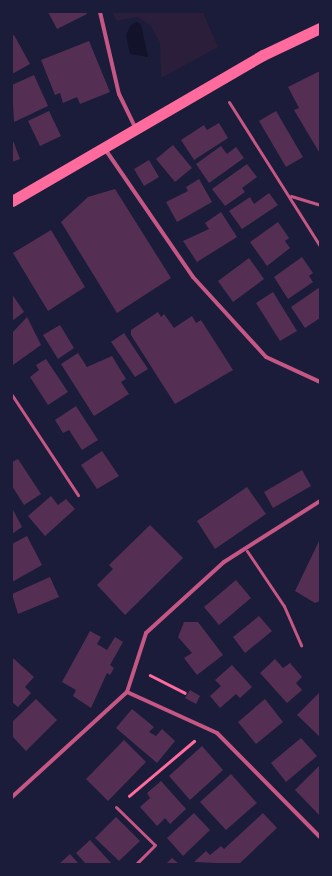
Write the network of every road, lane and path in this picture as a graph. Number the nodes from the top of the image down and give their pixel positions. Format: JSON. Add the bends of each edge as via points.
{"nodes":[{"id":1,"x":100,"y":12,"type":"edge"},
{"id":2,"x":320,"y":28,"type":"edge"},
{"id":3,"x":229,"y":102,"type":"dead end"},
{"id":4,"x":136,"y":128,"type":"junction"},
{"id":5,"x":104,"y":148,"type":"junction"},
{"id":6,"x":290,"y":196,"type":"junction"},
{"id":7,"x":12,"y":201,"type":"edge"},
{"id":8,"x":320,"y":205,"type":"edge"},
{"id":9,"x":320,"y":246,"type":"edge"},
{"id":10,"x":320,"y":382,"type":"edge"},
{"id":11,"x":12,"y":395,"type":"edge"},
{"id":12,"x":78,"y":495,"type":"dead end"},
{"id":13,"x":320,"y":501,"type":"edge"},
{"id":14,"x":247,"y":551,"type":"junction"},
{"id":15,"x":301,"y":645,"type":"dead end"},
{"id":16,"x":159,"y":678,"type":"dead end"},
{"id":17,"x":127,"y":692,"type":"junction"},
{"id":18,"x":185,"y":693,"type":"dead end"},
{"id":19,"x":208,"y":729,"type":"junction"},
{"id":20,"x":12,"y":797,"type":"edge"},
{"id":21,"x":116,"y":806,"type":"joint"},
{"id":22,"x":320,"y":837,"type":"edge"},
{"id":23,"x":136,"y":864,"type":"edge"}],
"edges":[{"from":1,"to":4,"type":"street","via":[[119,94]]},
{"from":2,"to":4,"type":"highway","via":[[263,55]]},
{"from":3,"to":6,"type":"lane"},
{"from":4,"to":5,"type":"highway"},
{"from":5,"to":7,"type":"highway"},
{"from":5,"to":10,"type":"street","via":[[193,277],[266,357]]},
{"from":6,"to":8,"type":"lane"},
{"from":6,"to":9,"type":"lane"},
{"from":11,"to":12,"type":"lane"},
{"from":13,"to":14,"type":"street"},
{"from":14,"to":15,"type":"lane","via":[[284,606]]},
{"from":14,"to":17,"type":"street","via":[[224,562],[146,633]]},
{"from":16,"to":18,"type":"path"},
{"from":17,"to":19,"type":"street"},
{"from":17,"to":20,"type":"street"},
{"from":19,"to":21,"type":"path"},
{"from":19,"to":22,"type":"street","via":[[217,733]]},
{"from":21,"to":23,"type":"lane","via":[[155,845]]}]}
